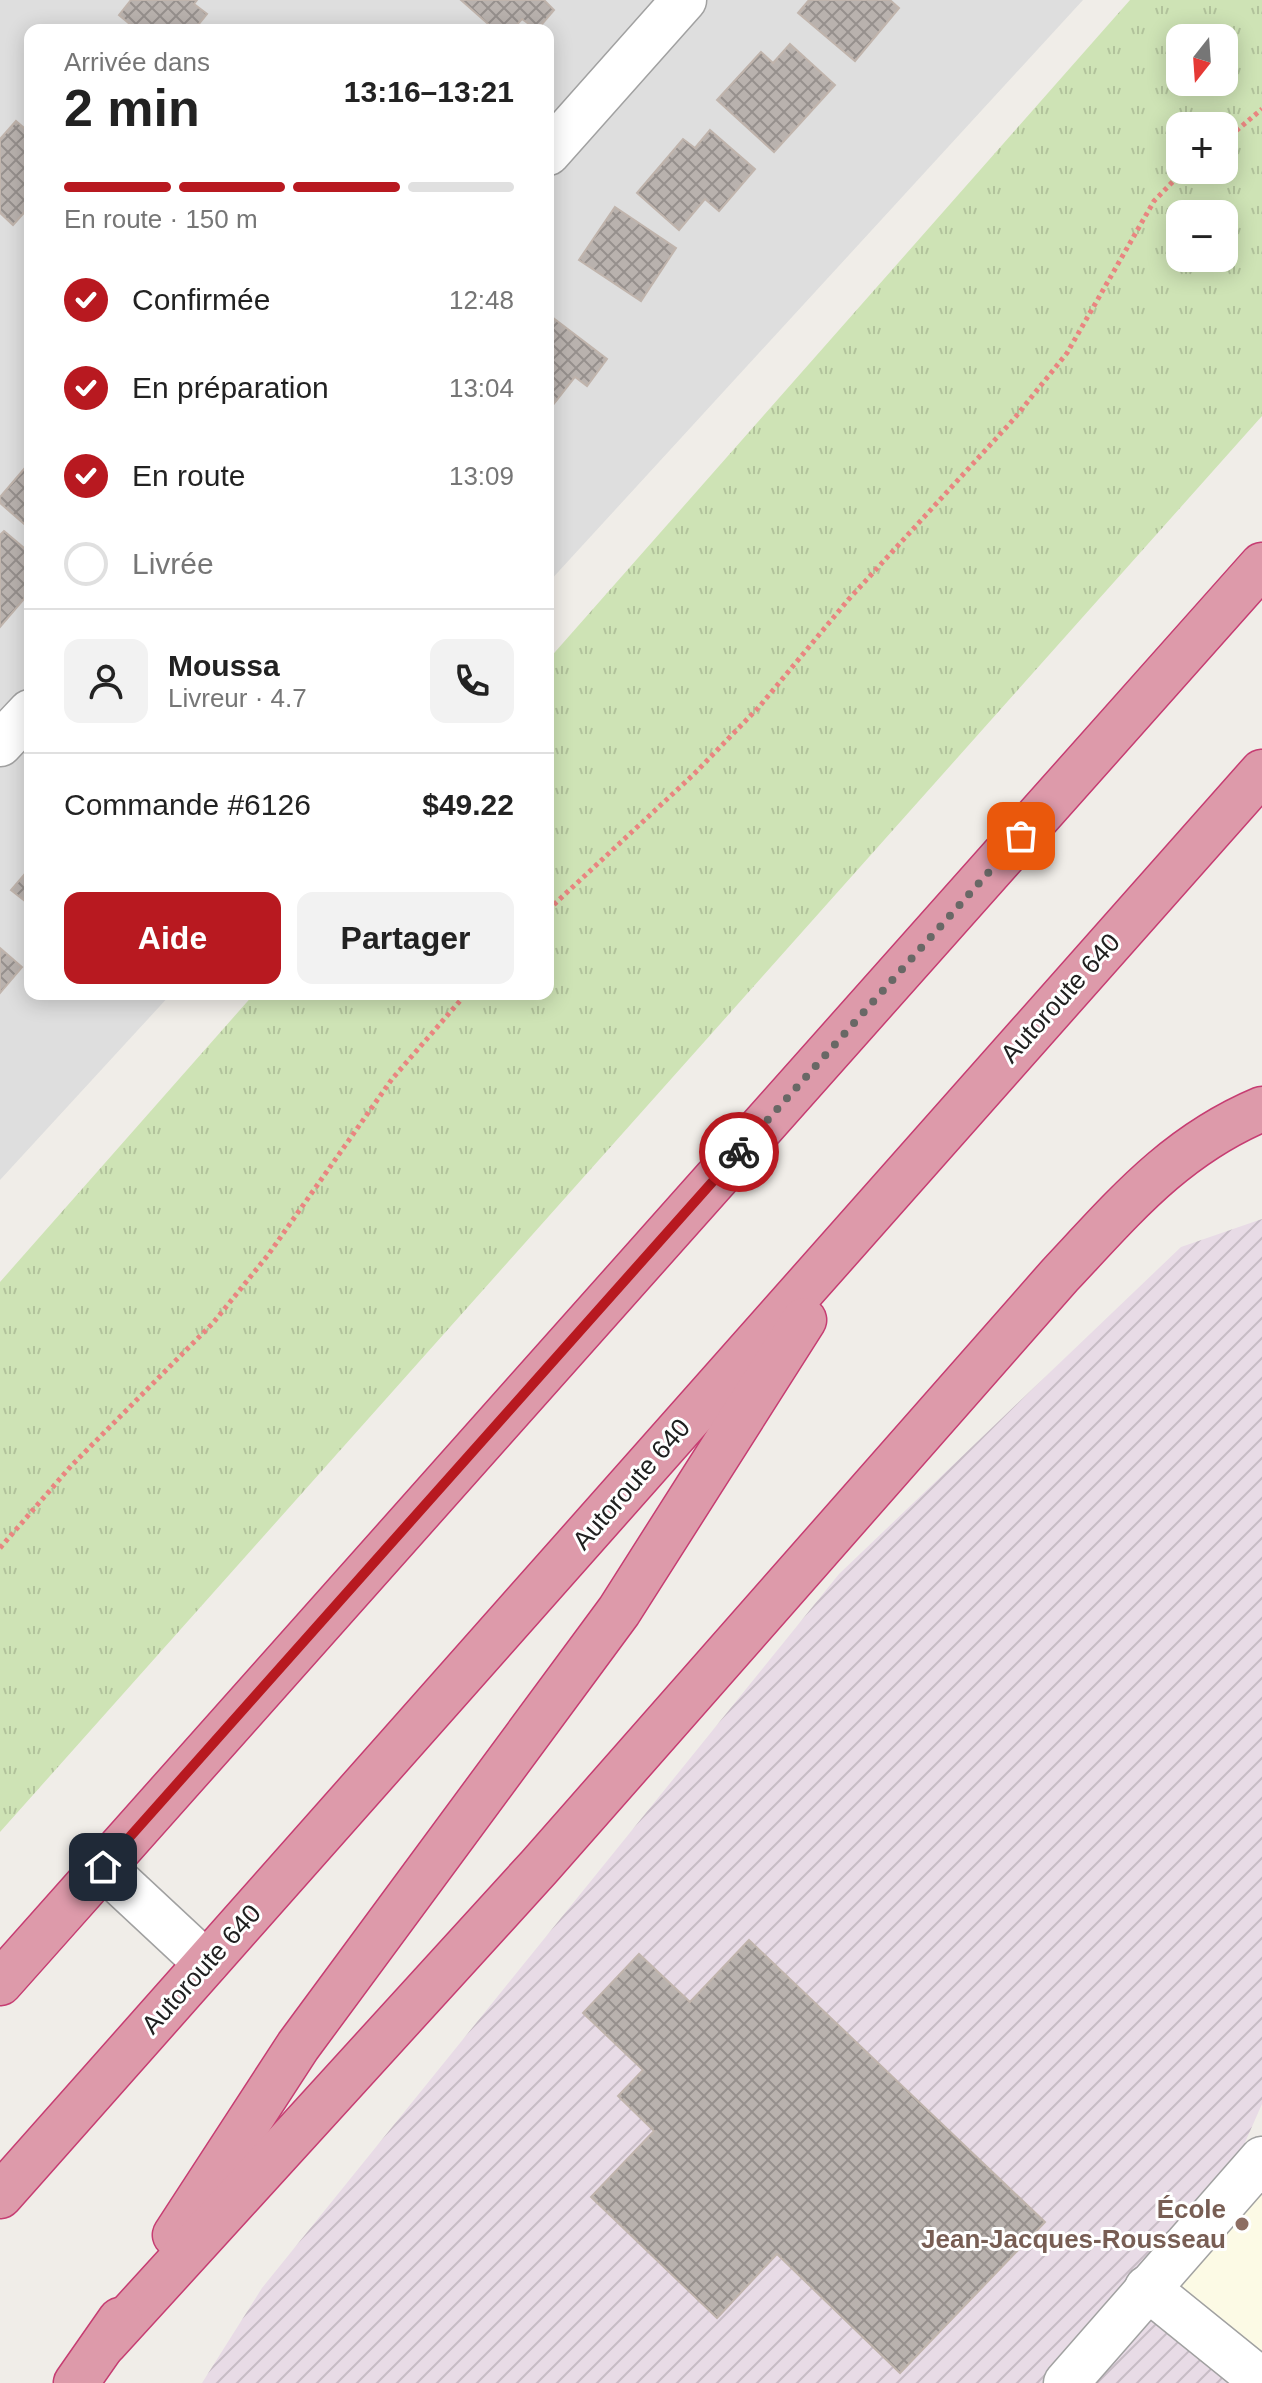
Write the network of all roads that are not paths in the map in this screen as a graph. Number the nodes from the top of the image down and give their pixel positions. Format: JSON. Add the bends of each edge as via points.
{"nodes":[{"id":1,"x":684,"y":0,"type":"edge"},
{"id":2,"x":554,"y":146,"type":"edge"},
{"id":3,"x":1262,"y":565,"type":"edge"},
{"id":4,"x":24,"y":718,"type":"edge"},
{"id":5,"x":0,"y":744,"type":"edge"},
{"id":6,"x":1262,"y":772,"type":"edge"},
{"id":7,"x":1262,"y":1109,"type":"edge"},
{"id":8,"x":882,"y":1197,"type":"junction"},
{"id":9,"x":103,"y":1867,"type":"junction"},
{"id":10,"x":206,"y":1963,"type":"junction"},
{"id":11,"x":0,"y":1983,"type":"edge"},
{"id":12,"x":1262,"y":2159,"type":"edge"},
{"id":13,"x":0,"y":2196,"type":"edge"},
{"id":14,"x":1147,"y":2288,"type":"junction"},
{"id":15,"x":105,"y":2343,"type":"junction"},
{"id":16,"x":1262,"y":2381,"type":"edge"},
{"id":17,"x":76,"y":2383,"type":"edge"},
{"id":18,"x":1066,"y":2383,"type":"edge"}],
"edges":[{"from":1,"to":2,"type":"street"},
{"from":3,"to":9,"type":"highway"},
{"from":4,"to":5,"type":"street"},
{"from":6,"to":8,"type":"highway","name":"Autoroute 640"},
{"from":7,"to":15,"type":"highway","via":[[1209,1135],[1142,1187],[539,1867]]},
{"from":8,"to":10,"type":"highway","name":"Autoroute 640"},
{"from":8,"to":15,"type":"highway","via":[[619,1611],[298,2046]]},
{"from":9,"to":10,"type":"street"},
{"from":9,"to":11,"type":"highway"},
{"from":10,"to":13,"type":"highway","name":"Autoroute 640"},
{"from":12,"to":14,"type":"street"},
{"from":14,"to":16,"type":"street"},
{"from":14,"to":18,"type":"street"},
{"from":15,"to":17,"type":"highway"}]}
